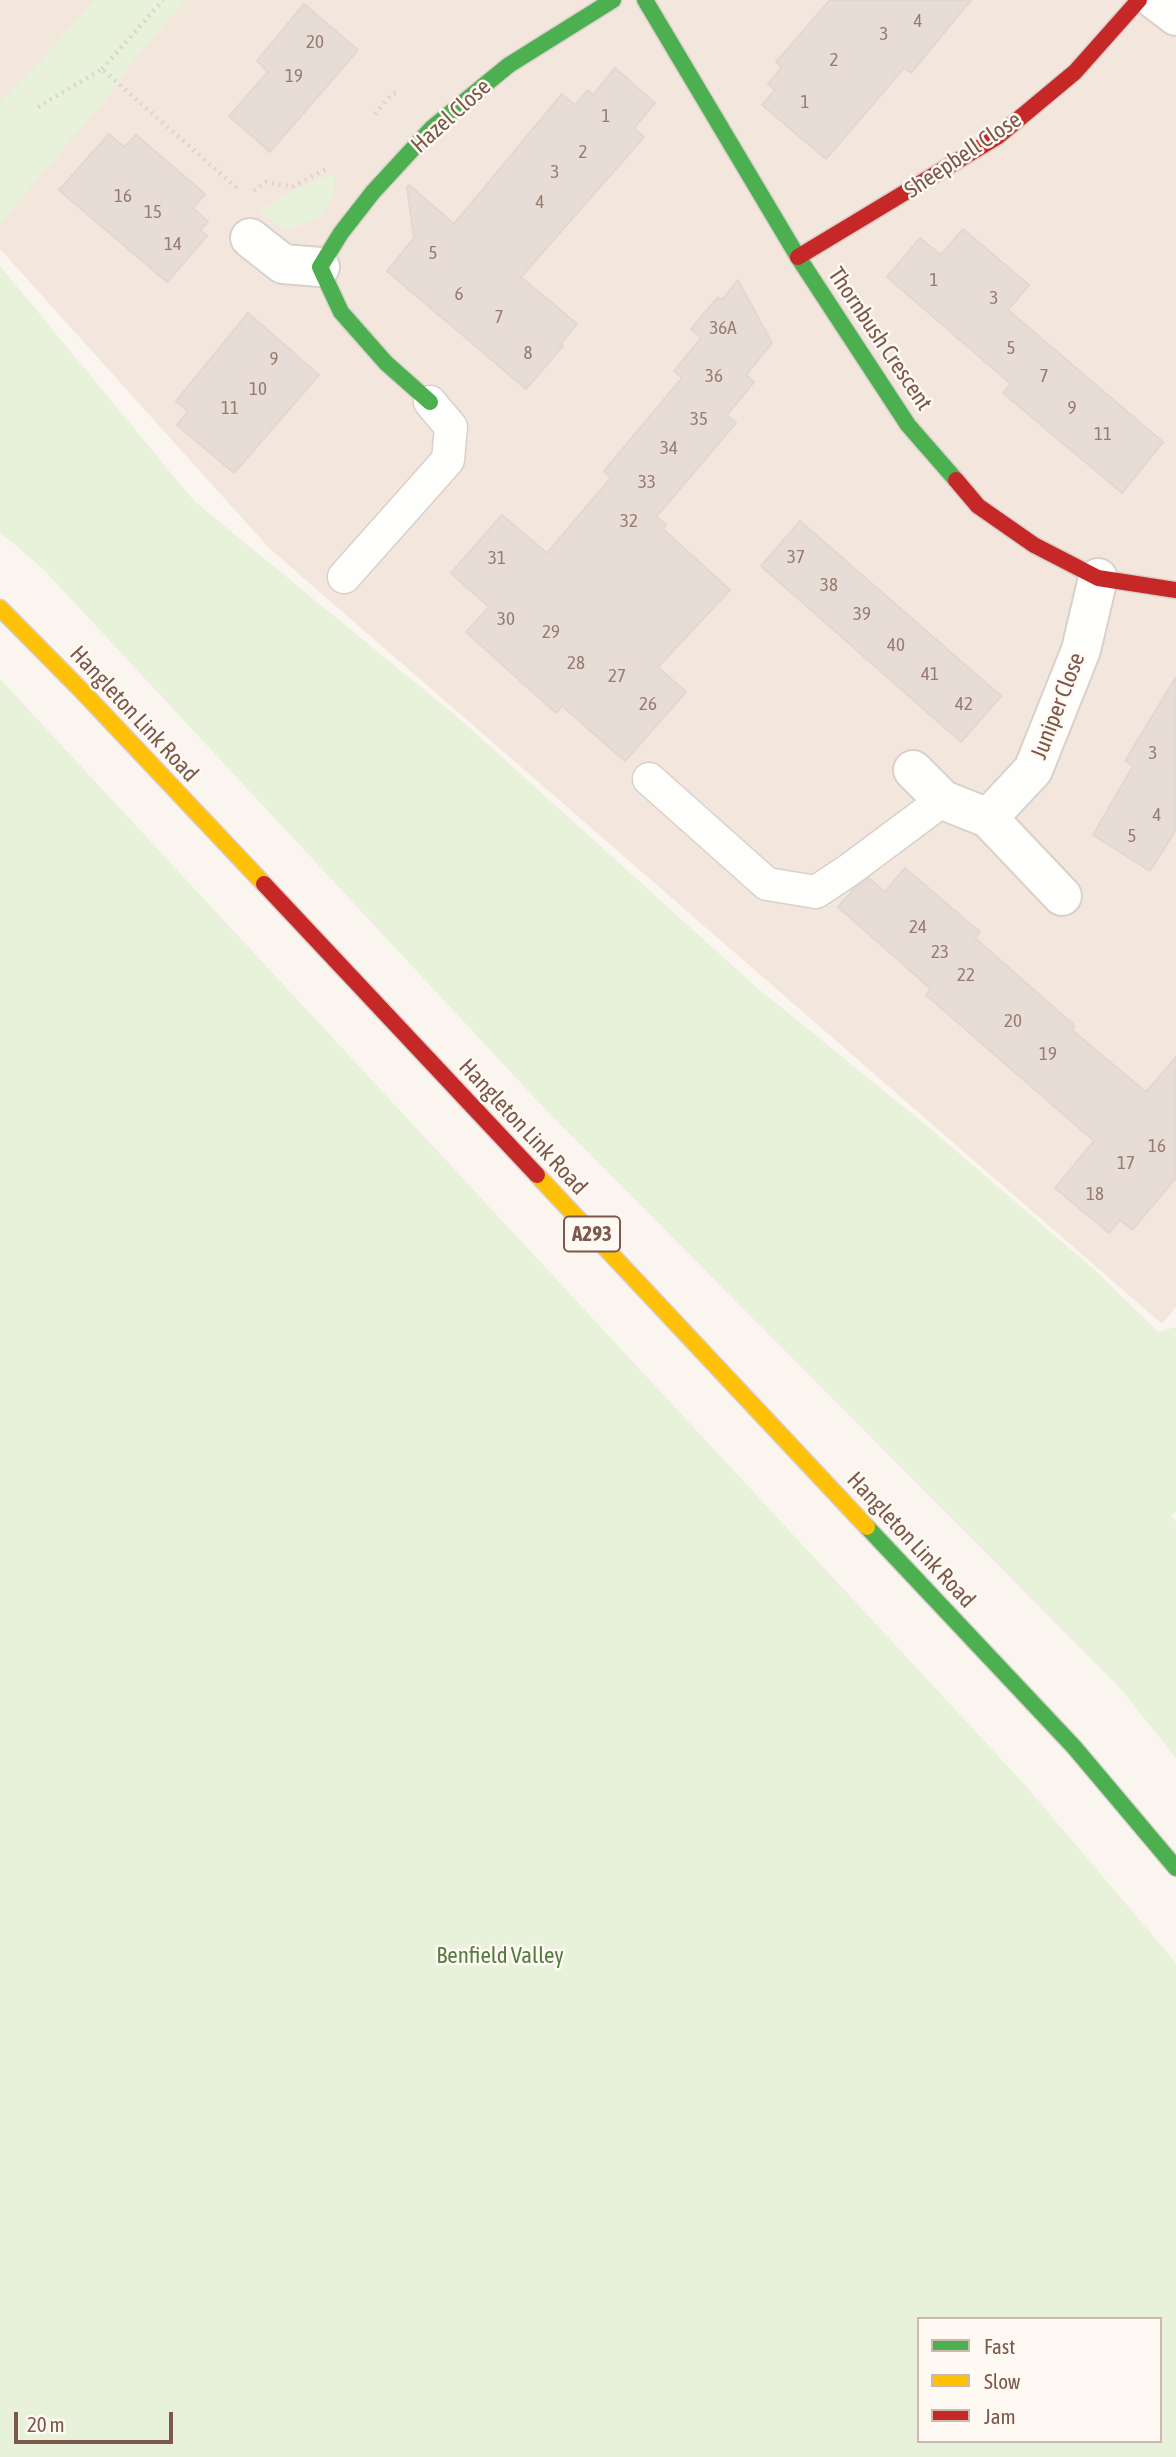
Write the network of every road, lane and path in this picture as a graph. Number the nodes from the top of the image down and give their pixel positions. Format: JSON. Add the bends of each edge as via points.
{"nodes":[{"id":1,"x":163,"y":0,"type":"edge"},
{"id":2,"x":613,"y":0,"type":"edge"},
{"id":3,"x":645,"y":0,"type":"edge"},
{"id":4,"x":1139,"y":0,"type":"edge"},
{"id":5,"x":1155,"y":0,"type":"edge"},
{"id":6,"x":1176,"y":16,"type":"edge"},
{"id":7,"x":102,"y":69,"type":"junction"},
{"id":8,"x":38,"y":107,"type":"dead end"},
{"id":9,"x":250,"y":238,"type":"joint"},
{"id":10,"x":798,"y":257,"type":"junction"},
{"id":11,"x":320,"y":267,"type":"junction"},
{"id":12,"x":430,"y":402,"type":"joint"},
{"id":13,"x":344,"y":578,"type":"dead end"},
{"id":14,"x":1098,"y":578,"type":"junction"},
{"id":15,"x":1176,"y":590,"type":"edge"},
{"id":16,"x":0,"y":608,"type":"edge"},
{"id":17,"x":913,"y":770,"type":"dead end"},
{"id":18,"x":649,"y":779,"type":"dead end"},
{"id":19,"x":943,"y":800,"type":"junction"},
{"id":20,"x":988,"y":818,"type":"junction"},
{"id":21,"x":1062,"y":896,"type":"dead end"},
{"id":22,"x":1176,"y":1868,"type":"edge"}],
"edges":[{"from":1,"to":7,"type":"path"},
{"from":2,"to":11,"type":"main road","name":"Hazel Close","via":[[509,65],[432,128],[373,192]]},
{"from":3,"to":10,"type":"main road","name":"Thornbush Crescent"},
{"from":4,"to":10,"type":"main road","name":"Sheepbell Close","via":[[1075,72],[997,137]]},
{"from":5,"to":6,"type":"street"},
{"from":7,"to":8,"type":"path"},
{"from":7,"to":9,"type":"path","via":[[247,197]]},
{"from":9,"to":11,"type":"street","via":[[283,264]]},
{"from":10,"to":14,"type":"main road","name":"Thornbush Crescent","via":[[908,425],[978,506],[1034,545]]},
{"from":11,"to":12,"type":"main road","via":[[341,312],[386,363]]},
{"from":12,"to":13,"type":"lane","via":[[451,427],[448,460]]},
{"from":14,"to":15,"type":"main road","name":"Thornbush Crescent"},
{"from":14,"to":20,"type":"street","name":"Juniper Close","via":[[1081,650],[1033,769]]},
{"from":16,"to":22,"type":"main road","name":"Hangleton Link Road","number":"A293","via":[[1065,1736]]},
{"from":17,"to":19,"type":"street"},
{"from":18,"to":19,"type":"lane","via":[[767,884],[816,892]]},
{"from":19,"to":20,"type":"street"},
{"from":20,"to":21,"type":"street"}]}
